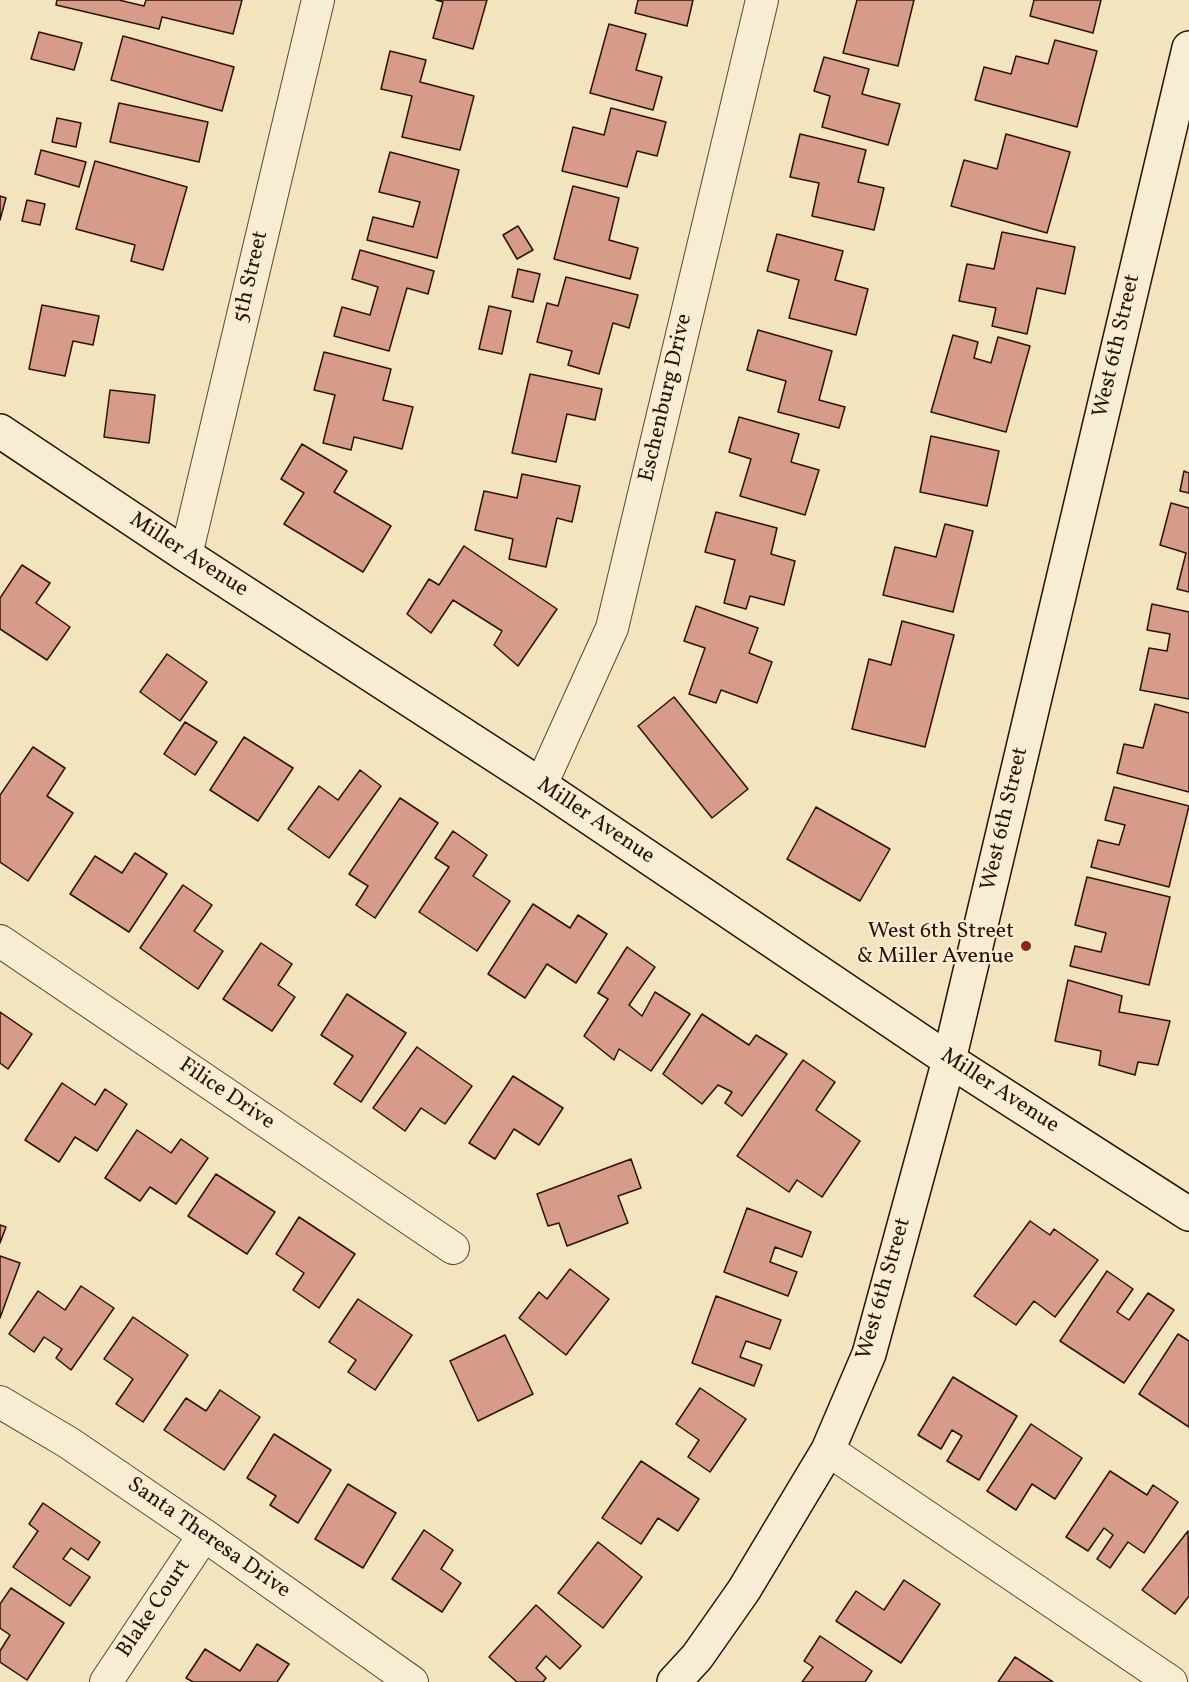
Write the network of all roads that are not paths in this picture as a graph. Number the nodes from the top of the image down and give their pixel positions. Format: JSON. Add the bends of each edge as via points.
{"nodes":[{"id":1,"x":318,"y":0,"type":"edge"},
{"id":2,"x":762,"y":0,"type":"edge"},
{"id":3,"x":1189,"y":48,"type":"edge"},
{"id":4,"x":0,"y":431,"type":"edge"},
{"id":5,"x":186,"y":555,"type":"junction"},
{"id":6,"x":541,"y":785,"type":"junction"},
{"id":7,"x":0,"y":941,"type":"edge"},
{"id":8,"x":949,"y":1060,"type":"junction"},
{"id":9,"x":1189,"y":1214,"type":"edge"},
{"id":10,"x":453,"y":1248,"type":"dead end"},
{"id":11,"x":0,"y":1402,"type":"edge"},
{"id":12,"x":828,"y":1450,"type":"junction"},
{"id":13,"x":204,"y":1535,"type":"junction"},
{"id":14,"x":106,"y":1682,"type":"edge"},
{"id":15,"x":412,"y":1682,"type":"edge"},
{"id":16,"x":674,"y":1682,"type":"edge"},
{"id":17,"x":1171,"y":1682,"type":"edge"}],
"edges":[{"from":1,"to":5,"type":"street","name":"5th Street"},
{"from":2,"to":6,"type":"street","name":"Eschenburg Drive","via":[[612,628]]},
{"from":3,"to":8,"type":"street","name":"West 6th Street"},
{"from":4,"to":5,"type":"street","name":"Miller Avenue"},
{"from":5,"to":6,"type":"street","name":"Miller Avenue"},
{"from":6,"to":8,"type":"street","name":"Miller Avenue"},
{"from":7,"to":10,"type":"street","name":"Filice Drive"},
{"from":8,"to":9,"type":"street","name":"Miller Avenue"},
{"from":8,"to":12,"type":"street","name":"West 6th Street","via":[[868,1354]]},
{"from":11,"to":13,"type":"street","name":"Santa Theresa Drive","via":[[69,1443]]},
{"from":12,"to":16,"type":"street","name":"West 6th Street","via":[[744,1590],[697,1657]]},
{"from":12,"to":17,"type":"street"},
{"from":13,"to":14,"type":"street","name":"Blake Court"},
{"from":13,"to":15,"type":"street","name":"Santa Theresa Drive"}]}
